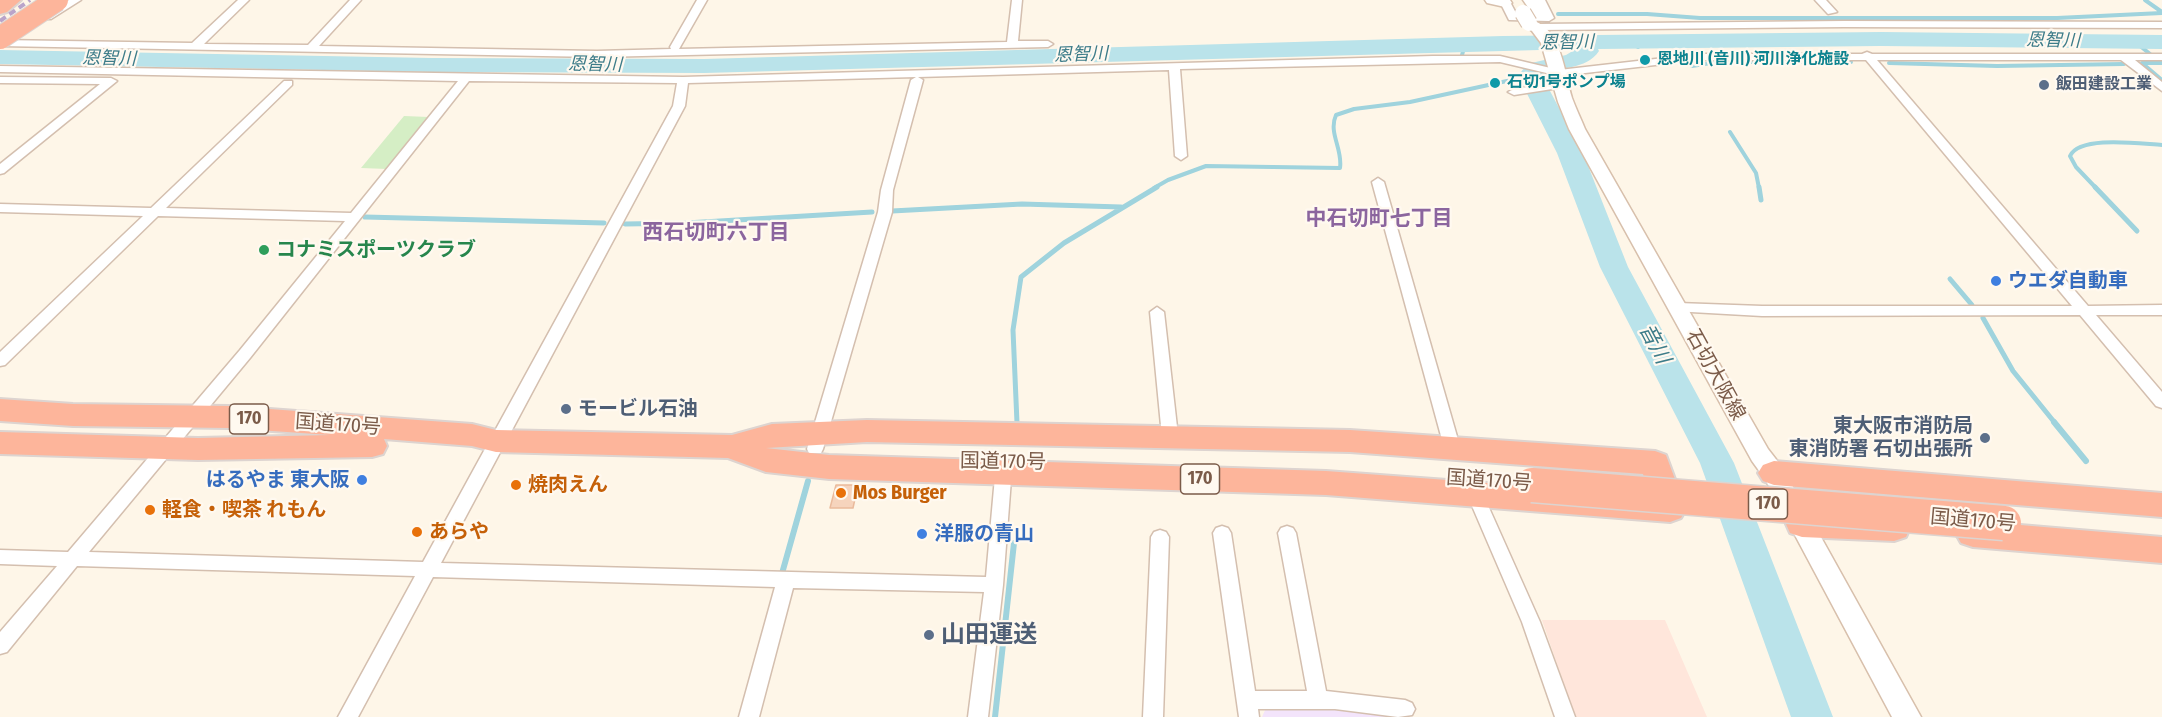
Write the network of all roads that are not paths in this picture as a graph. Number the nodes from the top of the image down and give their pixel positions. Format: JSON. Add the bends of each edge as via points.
{"nodes":[{"id":1,"x":11,"y":0,"type":"edge"},
{"id":2,"x":42,"y":0,"type":"edge"},
{"id":3,"x":55,"y":0,"type":"edge"},
{"id":4,"x":75,"y":0,"type":"edge"},
{"id":5,"x":244,"y":0,"type":"edge"},
{"id":6,"x":356,"y":0,"type":"edge"},
{"id":7,"x":702,"y":0,"type":"edge"},
{"id":8,"x":1017,"y":0,"type":"edge"},
{"id":9,"x":1530,"y":0,"type":"edge"},
{"id":10,"x":1820,"y":0,"type":"edge"},
{"id":11,"x":1504,"y":1,"type":"edge"},
{"id":12,"x":0,"y":8,"type":"edge"},
{"id":13,"x":1832,"y":12,"type":"dead end"},
{"id":14,"x":1538,"y":18,"type":"edge"},
{"id":15,"x":0,"y":24,"type":"edge"},
{"id":16,"x":2162,"y":25,"type":"edge"},
{"id":17,"x":1628,"y":26,"type":"junction"},
{"id":18,"x":0,"y":30,"type":"edge"},
{"id":19,"x":0,"y":38,"type":"edge"},
{"id":20,"x":0,"y":43,"type":"edge"},
{"id":21,"x":1048,"y":44,"type":"dead end"},
{"id":22,"x":1012,"y":45,"type":"junction"},
{"id":23,"x":195,"y":46,"type":"junction"},
{"id":24,"x":314,"y":46,"type":"dead end"},
{"id":25,"x":675,"y":47,"type":"dead end"},
{"id":26,"x":1867,"y":56,"type":"junction"},
{"id":27,"x":2124,"y":57,"type":"junction"},
{"id":28,"x":2162,"y":57,"type":"edge"},
{"id":29,"x":1174,"y":66,"type":"junction"},
{"id":30,"x":0,"y":69,"type":"edge"},
{"id":31,"x":0,"y":80,"type":"edge"},
{"id":32,"x":683,"y":80,"type":"junction"},
{"id":33,"x":917,"y":80,"type":"dead end"},
{"id":34,"x":111,"y":81,"type":"junction"},
{"id":35,"x":462,"y":82,"type":"junction"},
{"id":36,"x":1555,"y":82,"type":"junction"},
{"id":37,"x":288,"y":83,"type":"junction"},
{"id":38,"x":2162,"y":88,"type":"edge"},
{"id":39,"x":1514,"y":92,"type":"dead end"},
{"id":40,"x":1181,"y":156,"type":"dead end"},
{"id":41,"x":0,"y":170,"type":"edge"},
{"id":42,"x":1378,"y":182,"type":"dead end"},
{"id":43,"x":0,"y":208,"type":"edge"},
{"id":44,"x":156,"y":213,"type":"junction"},
{"id":45,"x":356,"y":217,"type":"junction"},
{"id":46,"x":1678,"y":308,"type":"junction"},
{"id":47,"x":2084,"y":310,"type":"junction"},
{"id":48,"x":2162,"y":310,"type":"edge"},
{"id":49,"x":1157,"y":312,"type":"dead end"},
{"id":50,"x":0,"y":361,"type":"edge"},
{"id":51,"x":2162,"y":402,"type":"edge"},
{"id":52,"x":0,"y":410,"type":"edge"},
{"id":53,"x":191,"y":417,"type":"junction"},
{"id":54,"x":1170,"y":436,"type":"junction"},
{"id":55,"x":817,"y":440,"type":"junction"},
{"id":56,"x":496,"y":441,"type":"junction"},
{"id":57,"x":0,"y":443,"type":"edge"},
{"id":58,"x":731,"y":447,"type":"junction"},
{"id":59,"x":1452,"y":447,"type":"junction"},
{"id":60,"x":165,"y":448,"type":"junction"},
{"id":61,"x":1004,"y":467,"type":"junction"},
{"id":62,"x":1774,"y":473,"type":"junction"},
{"id":63,"x":1530,"y":477,"type":"junction"},
{"id":64,"x":1474,"y":492,"type":"junction"},
{"id":65,"x":2162,"y":505,"type":"edge"},
{"id":66,"x":1999,"y":515,"type":"junction"},
{"id":67,"x":2162,"y":520,"type":"edge"},
{"id":68,"x":1802,"y":524,"type":"junction"},
{"id":69,"x":1222,"y":533,"type":"dead end"},
{"id":70,"x":1287,"y":533,"type":"dead end"},
{"id":71,"x":2162,"y":536,"type":"edge"},
{"id":72,"x":1160,"y":537,"type":"dead end"},
{"id":73,"x":2162,"y":549,"type":"edge"},
{"id":74,"x":0,"y":557,"type":"edge"},
{"id":75,"x":72,"y":559,"type":"junction"},
{"id":76,"x":426,"y":570,"type":"junction"},
{"id":77,"x":786,"y":580,"type":"junction"},
{"id":78,"x":994,"y":585,"type":"junction"},
{"id":79,"x":0,"y":646,"type":"edge"},
{"id":80,"x":1318,"y":700,"type":"junction"},
{"id":81,"x":1248,"y":709,"type":"edge"},
{"id":82,"x":1405,"y":709,"type":"dead end"},
{"id":83,"x":348,"y":717,"type":"edge"},
{"id":84,"x":749,"y":717,"type":"edge"},
{"id":85,"x":978,"y":717,"type":"edge"},
{"id":86,"x":1153,"y":717,"type":"edge"},
{"id":87,"x":1565,"y":717,"type":"edge"},
{"id":88,"x":1907,"y":717,"type":"edge"}],
"edges":[{"from":1,"to":12,"type":"highway"},
{"from":2,"to":18,"type":"highway"},
{"from":3,"to":19,"type":"highway","bridge":true},
{"from":4,"to":15,"type":"street","via":[[46,17]]},
{"from":5,"to":23,"type":"street"},
{"from":6,"to":24,"type":"street"},
{"from":7,"to":25,"type":"street"},
{"from":8,"to":22,"type":"street"},
{"from":9,"to":14,"type":"main road","name":"石切大阪線"},
{"from":10,"to":13,"type":"street"},
{"from":11,"to":14,"type":"main road","name":"石切大阪線"},
{"from":11,"to":14,"type":"street","via":[[1513,18],[1548,18]]},
{"from":14,"to":17,"type":"street"},
{"from":14,"to":17,"type":"street"},
{"from":14,"to":36,"type":"main road","name":"石切大阪線"},
{"from":16,"to":17,"type":"street"},
{"from":20,"to":23,"type":"street"},
{"from":21,"to":22,"type":"street"},
{"from":22,"to":23,"type":"street","via":[[608,54]]},
{"from":26,"to":27,"type":"street"},
{"from":26,"to":36,"type":"street","via":[[1696,57]]},
{"from":26,"to":47,"type":"street"},
{"from":27,"to":28,"type":"street"},
{"from":27,"to":38,"type":"street"},
{"from":29,"to":32,"type":"street"},
{"from":29,"to":36,"type":"street","via":[[1500,59],[1529,65]]},
{"from":29,"to":40,"type":"street"},
{"from":30,"to":35,"type":"street"},
{"from":31,"to":34,"type":"street"},
{"from":32,"to":35,"type":"street"},
{"from":32,"to":56,"type":"street","via":[[674,116]]},
{"from":33,"to":55,"type":"street","via":[[887,190],[885,212]]},
{"from":34,"to":37,"type":"street"},
{"from":34,"to":41,"type":"street"},
{"from":35,"to":37,"type":"street"},
{"from":35,"to":45,"type":"street"},
{"from":36,"to":39,"type":"street"},
{"from":36,"to":46,"type":"main road","name":"石切大阪線","via":[[1577,129]]},
{"from":37,"to":44,"type":"street"},
{"from":42,"to":59,"type":"street"},
{"from":43,"to":44,"type":"street"},
{"from":44,"to":45,"type":"street"},
{"from":44,"to":50,"type":"street"},
{"from":45,"to":53,"type":"street"},
{"from":46,"to":47,"type":"street"},
{"from":46,"to":62,"type":"main road","name":"石切大阪線"},
{"from":47,"to":48,"type":"street"},
{"from":47,"to":51,"type":"street"},
{"from":49,"to":54,"type":"street"},
{"from":52,"to":53,"type":"highway","name":"国道170号","number":"170"},
{"from":53,"to":56,"type":"highway","name":"国道170号","number":"170","via":[[472,435]]},
{"from":53,"to":60,"type":"street"},
{"from":54,"to":55,"type":"highway","number":"170","via":[[890,431]]},
{"from":54,"to":59,"type":"highway","number":"170"},
{"from":55,"to":58,"type":"highway","name":"国道170号","number":"170"},
{"from":55,"to":61,"type":"highway","name":"国道170号","number":"170","via":[[916,459]]},
{"from":55,"to":63,"type":"highway","name":"国道170号","number":"170","via":[[1410,460]]},
{"from":56,"to":58,"type":"highway","name":"国道170号","number":"170"},
{"from":56,"to":60,"type":"highway","name":"国道170号","number":"170","via":[[465,448]]},
{"from":56,"to":76,"type":"street"},
{"from":57,"to":60,"type":"highway","name":"国道170号","number":"170"},
{"from":58,"to":61,"type":"highway","number":"170","via":[[766,460],[819,466]]},
{"from":59,"to":64,"type":"highway","number":"170","via":[[1655,464],[1670,508]]},
{"from":60,"to":75,"type":"street"},
{"from":61,"to":63,"type":"highway","name":"国道170号","number":"170"},
{"from":61,"to":64,"type":"highway","number":"170"},
{"from":61,"to":78,"type":"street"},
{"from":62,"to":65,"type":"highway"},
{"from":62,"to":68,"type":"main road","name":"石切大阪線"},
{"from":63,"to":66,"type":"highway","name":"国道170号","number":"170","bridge":true},
{"from":64,"to":87,"type":"street","via":[[1532,622]]},
{"from":66,"to":67,"type":"highway","name":"国道170号","number":"170"},
{"from":66,"to":71,"type":"highway","name":"国道170号","number":"170"},
{"from":68,"to":73,"type":"highway"},
{"from":68,"to":88,"type":"main road","name":"石切大阪線"},
{"from":69,"to":81,"type":"street"},
{"from":70,"to":80,"type":"street"},
{"from":72,"to":86,"type":"street"},
{"from":74,"to":75,"type":"street"},
{"from":75,"to":76,"type":"street"},
{"from":75,"to":79,"type":"street"},
{"from":76,"to":77,"type":"street"},
{"from":76,"to":83,"type":"street"},
{"from":77,"to":78,"type":"street"},
{"from":77,"to":84,"type":"street"},
{"from":78,"to":85,"type":"street"},
{"from":80,"to":81,"type":"street"},
{"from":80,"to":82,"type":"street"}]}
